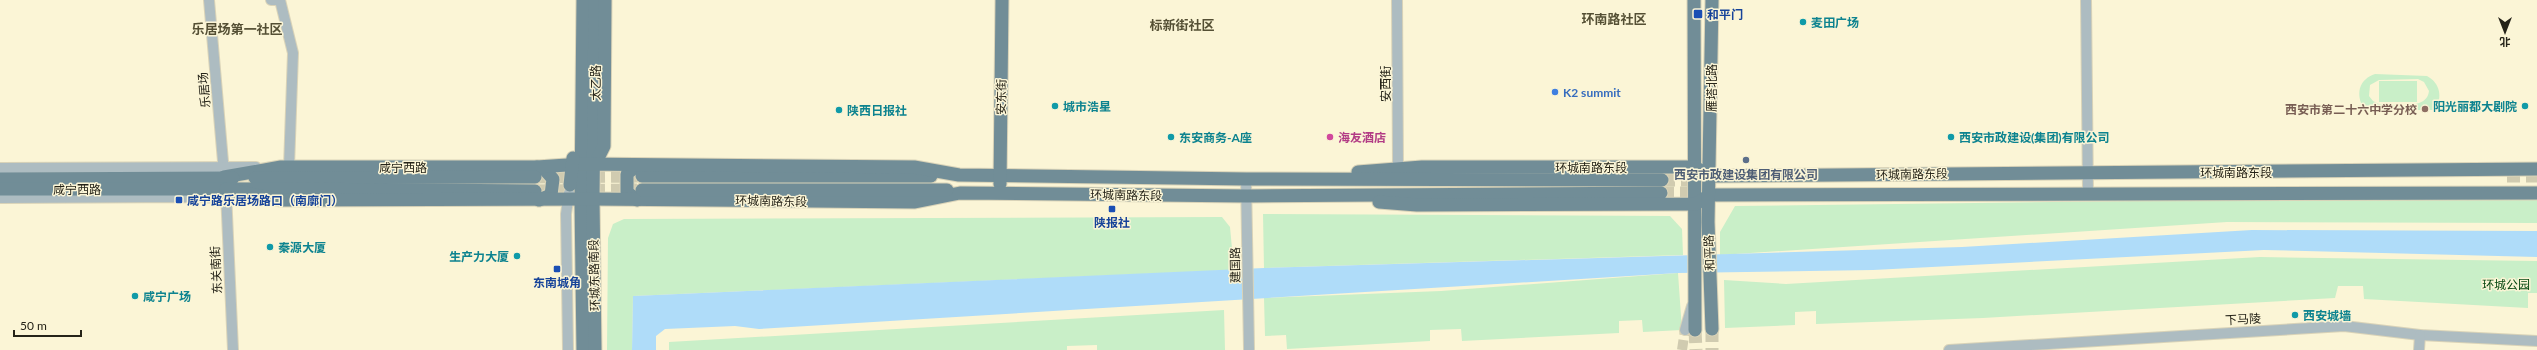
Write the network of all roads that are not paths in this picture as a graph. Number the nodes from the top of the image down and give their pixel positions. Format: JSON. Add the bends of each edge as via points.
{"nodes":[{"id":1,"x":209,"y":0,"type":"edge"},
{"id":2,"x":270,"y":0,"type":"edge"},
{"id":3,"x":575,"y":0,"type":"edge"},
{"id":4,"x":583,"y":0,"type":"edge"},
{"id":5,"x":595,"y":0,"type":"edge"},
{"id":6,"x":605,"y":0,"type":"edge"},
{"id":7,"x":1002,"y":0,"type":"edge"},
{"id":8,"x":1397,"y":0,"type":"edge"},
{"id":9,"x":1694,"y":0,"type":"edge"},
{"id":10,"x":1712,"y":0,"type":"edge"},
{"id":11,"x":2086,"y":0,"type":"edge"},
{"id":12,"x":583,"y":165,"type":"junction"},
{"id":13,"x":285,"y":167,"type":"junction"},
{"id":14,"x":1695,"y":167,"type":"junction"},
{"id":15,"x":0,"y":168,"type":"edge"},
{"id":16,"x":1398,"y":168,"type":"junction"},
{"id":17,"x":2537,"y":169,"type":"edge"},
{"id":18,"x":639,"y":171,"type":"junction"},
{"id":19,"x":536,"y":172,"type":"junction"},
{"id":20,"x":2088,"y":173,"type":"junction"},
{"id":21,"x":1000,"y":176,"type":"junction"},
{"id":22,"x":1710,"y":176,"type":"junction"},
{"id":23,"x":0,"y":179,"type":"edge"},
{"id":24,"x":1246,"y":179,"type":"junction"},
{"id":25,"x":1290,"y":179,"type":"junction"},
{"id":26,"x":1662,"y":180,"type":"tunnel mouth"},
{"id":27,"x":225,"y":183,"type":"junction"},
{"id":28,"x":570,"y":185,"type":"joint"},
{"id":29,"x":0,"y":189,"type":"edge"},
{"id":30,"x":1661,"y":193,"type":"tunnel mouth"},
{"id":31,"x":1000,"y":194,"type":"junction"},
{"id":32,"x":1293,"y":194,"type":"junction"},
{"id":33,"x":2088,"y":194,"type":"junction"},
{"id":34,"x":2537,"y":194,"type":"edge"},
{"id":35,"x":639,"y":195,"type":"junction"},
{"id":36,"x":1708,"y":195,"type":"junction"},
{"id":37,"x":537,"y":196,"type":"junction"},
{"id":38,"x":1247,"y":196,"type":"junction"},
{"id":39,"x":0,"y":198,"type":"edge"},
{"id":40,"x":581,"y":200,"type":"junction"},
{"id":41,"x":1696,"y":204,"type":"junction"},
{"id":42,"x":1702,"y":222,"type":"junction"},
{"id":43,"x":1712,"y":329,"type":"tunnel mouth"},
{"id":44,"x":1690,"y":330,"type":"tunnel mouth"},
{"id":45,"x":2420,"y":335,"type":"junction"},
{"id":46,"x":2537,"y":341,"type":"edge"},
{"id":47,"x":1249,"y":349,"type":"edge"},
{"id":48,"x":1987,"y":349,"type":"edge"},
{"id":49,"x":233,"y":350,"type":"edge"},
{"id":50,"x":568,"y":350,"type":"edge"},
{"id":51,"x":584,"y":350,"type":"edge"},
{"id":52,"x":595,"y":350,"type":"edge"},
{"id":53,"x":1949,"y":350,"type":"edge"},
{"id":54,"x":2419,"y":350,"type":"edge"}],
"edges":[{"from":1,"to":27,"type":"street","name":"乐居场"},
{"from":2,"to":13,"type":"street","via":[[280,0],[293,53]]},
{"from":3,"to":12,"type":"main road"},
{"from":4,"to":12,"type":"main road","name":"太乙路"},
{"from":5,"to":12,"type":"main road","name":"太乙路"},
{"from":6,"to":12,"type":"main road","via":[[604,146]]},
{"from":7,"to":21,"type":"main road","name":"安东街"},
{"from":8,"to":16,"type":"street","name":"安西街"},
{"from":9,"to":14,"type":"main road","name":"雁塔北路"},
{"from":10,"to":22,"type":"main road","name":"雁塔北路"},
{"from":11,"to":20,"type":"street"},
{"from":12,"to":18,"type":"main road","name":"环城南路东段"},
{"from":12,"to":19,"type":"main road","name":"咸宁西路"},
{"from":12,"to":28,"type":"main road"},
{"from":12,"to":40,"type":"main road"},
{"from":13,"to":19,"type":"main road","name":"咸宁西路"},
{"from":13,"to":27,"type":"main road","name":"咸宁西路"},
{"from":14,"to":16,"type":"main road","name":"环城南路东段"},
{"from":14,"to":22,"type":"main road"},
{"from":14,"to":41,"type":"main road","name":"雁塔北路"},
{"from":15,"to":27,"type":"street","via":[[189,167]]},
{"from":16,"to":25,"type":"main road","name":"环城南路东段"},
{"from":17,"to":20,"type":"main road","name":"环城南路东段"},
{"from":18,"to":21,"type":"main road","name":"环城南路东段","via":[[914,167],[959,175]]},
{"from":18,"to":35,"type":"main road","via":[[627,174],[627,192]]},
{"from":19,"to":27,"type":"main road","name":"咸宁西路"},
{"from":19,"to":37,"type":"main road","via":[[545,170],[553,179],[552,195]]},
{"from":20,"to":22,"type":"main road","name":"环城南路东段"},
{"from":20,"to":33,"type":"street"},
{"from":21,"to":24,"type":"main road","name":"环城南路东段"},
{"from":21,"to":31,"type":"main road","name":"安东街"},
{"from":22,"to":36,"type":"main road","name":"和平路"},
{"from":23,"to":27,"type":"main road","name":"咸宁西路"},
{"from":24,"to":25,"type":"main road","name":"环城南路东段"},
{"from":24,"to":38,"type":"street","name":"建国路"},
{"from":25,"to":26,"type":"main road","name":"环城南路东段"},
{"from":27,"to":29,"type":"main road","name":"咸宁西路"},
{"from":27,"to":37,"type":"main road","name":"咸宁西路"},
{"from":27,"to":37,"type":"main road","name":"咸宁西路","via":[[280,200]]},
{"from":27,"to":39,"type":"street","via":[[194,197]]},
{"from":27,"to":49,"type":"street","name":"东关南街"},
{"from":28,"to":40,"type":"street"},
{"from":30,"to":32,"type":"main road","name":"环城南路东段"},
{"from":31,"to":35,"type":"main road","name":"环城南路东段","via":[[960,193],[915,202]]},
{"from":31,"to":38,"type":"main road","name":"环城南路东段"},
{"from":32,"to":38,"type":"main road","name":"环城南路东段"},
{"from":32,"to":41,"type":"main road","name":"环城南路东段","via":[[1416,205]]},
{"from":33,"to":34,"type":"main road","name":"环城南路东段"},
{"from":33,"to":36,"type":"main road","name":"环城南路东段"},
{"from":35,"to":40,"type":"main road","name":"环城南路东段"},
{"from":36,"to":41,"type":"main road"},
{"from":36,"to":42,"type":"main road","name":"和平路"},
{"from":37,"to":40,"type":"main road","name":"咸宁西路"},
{"from":38,"to":47,"type":"street","name":"建国路"},
{"from":40,"to":50,"type":"street","via":[[566,214]]},
{"from":40,"to":51,"type":"main road","name":"环城东路南段"},
{"from":40,"to":52,"type":"main road","name":"环城东路南段"},
{"from":41,"to":42,"type":"main road","name":"雁塔北路"},
{"from":42,"to":43,"type":"main road","name":"和平路","via":[[1711,292]]},
{"from":42,"to":44,"type":"main road","via":[[1697,293]]},
{"from":45,"to":46,"type":"street","name":"下马陵"},
{"from":45,"to":48,"type":"street","name":"下马陵","via":[[2344,326]]},
{"from":45,"to":54,"type":"street"},
{"from":48,"to":53,"type":"street","name":"下马陵"}]}
